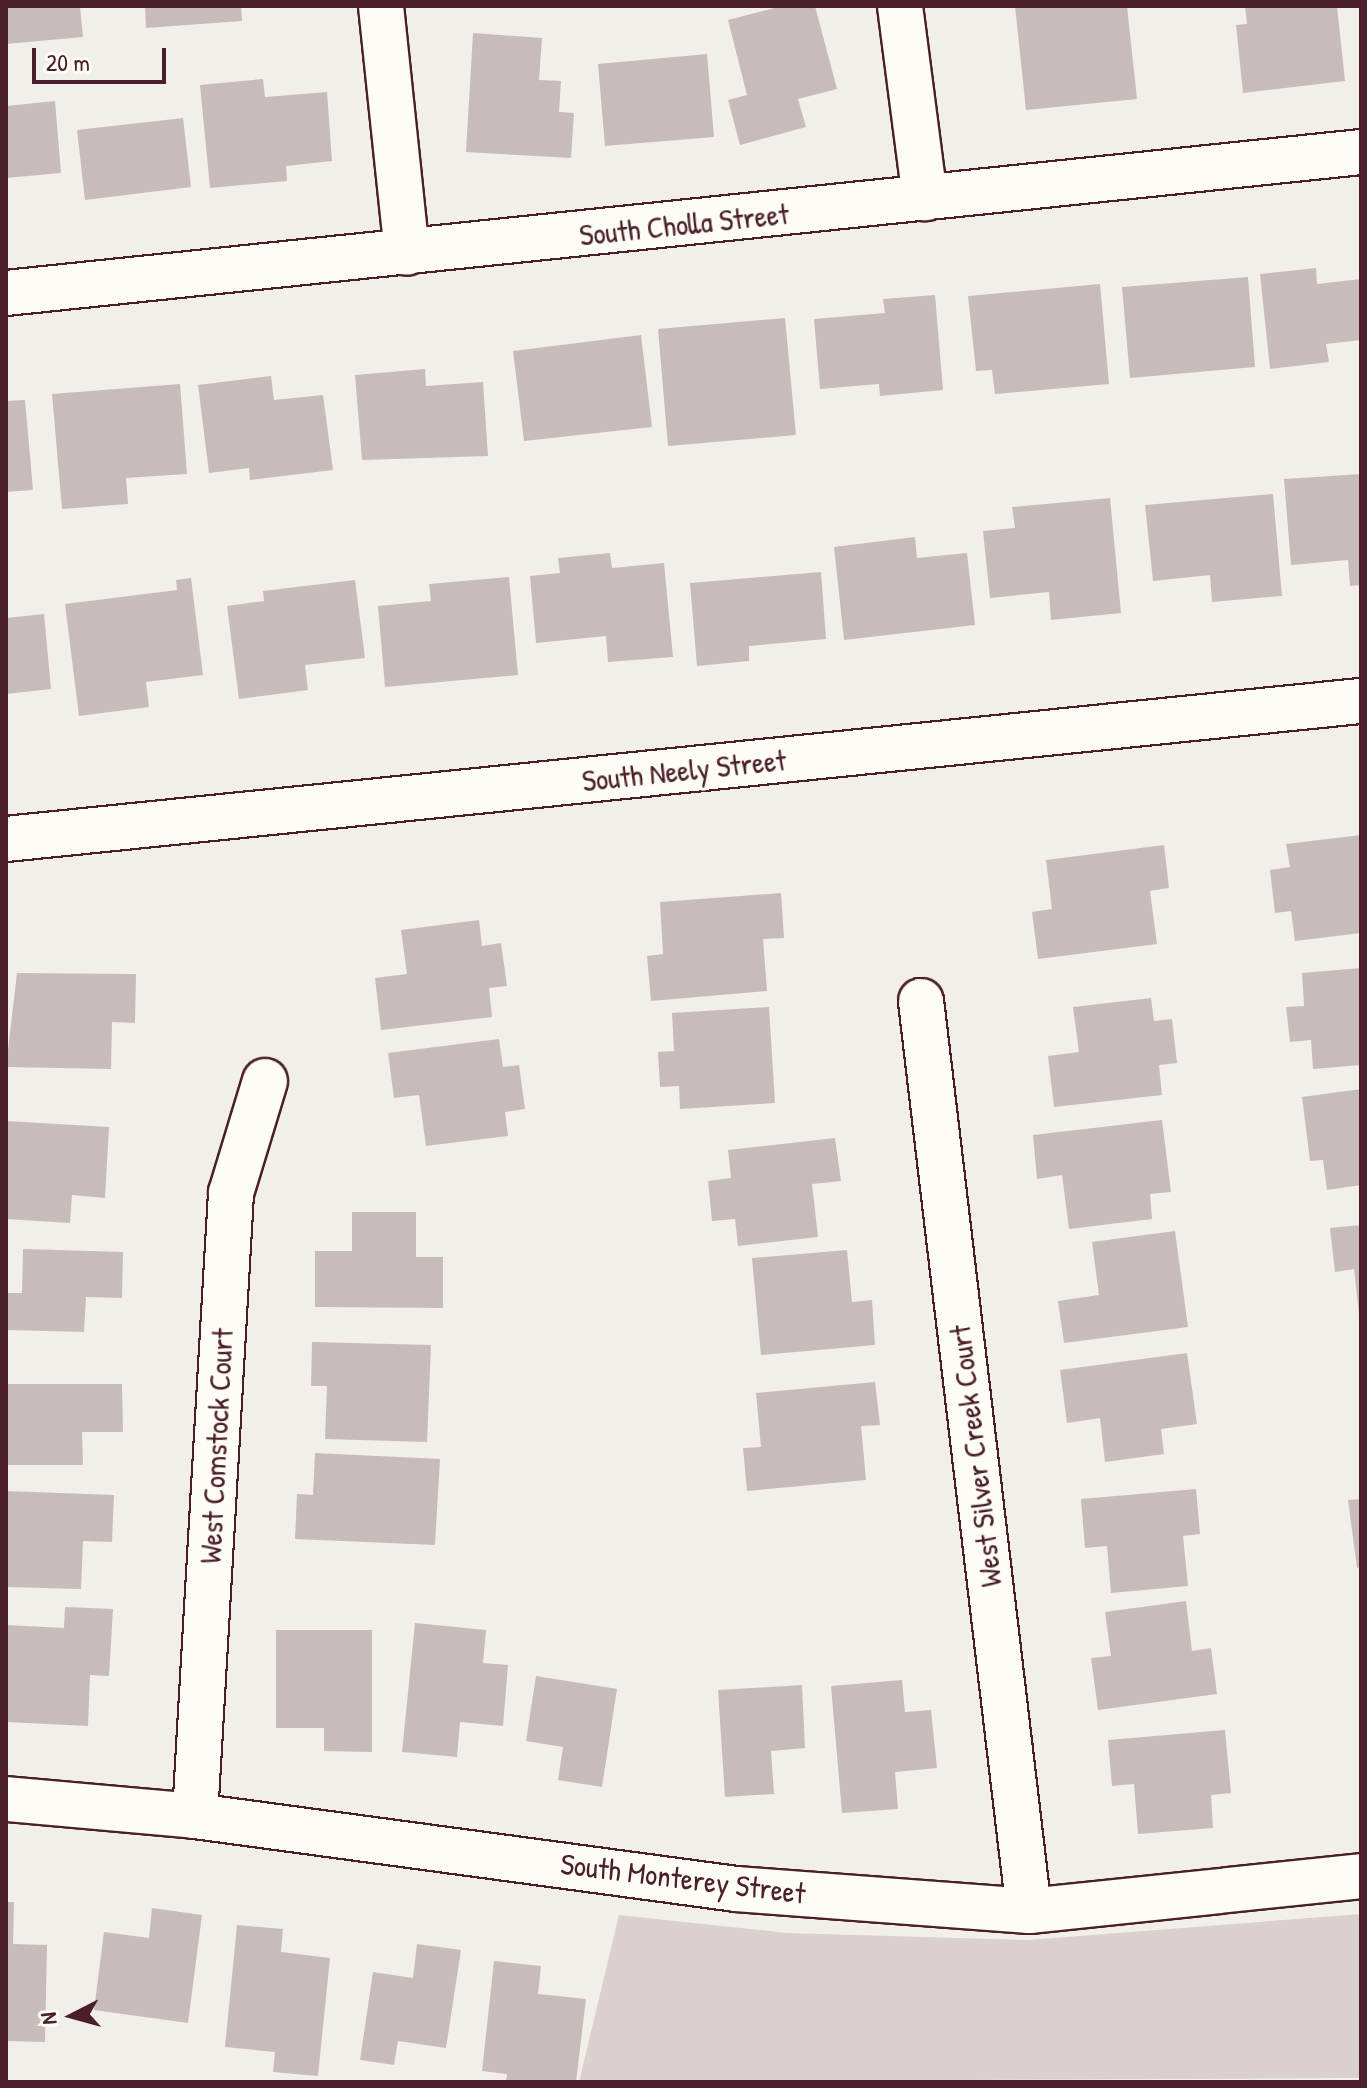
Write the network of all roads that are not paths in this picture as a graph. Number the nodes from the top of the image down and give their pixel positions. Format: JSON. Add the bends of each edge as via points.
{"nodes":[{"id":1,"x":381,"y":6,"type":"edge"},
{"id":2,"x":900,"y":6,"type":"edge"},
{"id":3,"x":1361,"y":152,"type":"edge"},
{"id":4,"x":925,"y":198,"type":"junction"},
{"id":5,"x":407,"y":253,"type":"junction"},
{"id":6,"x":6,"y":293,"type":"edge"},
{"id":7,"x":1361,"y":701,"type":"edge"},
{"id":8,"x":6,"y":839,"type":"edge"},
{"id":9,"x":921,"y":1001,"type":"dead end"},
{"id":10,"x":265,"y":1081,"type":"dead end"},
{"id":11,"x":6,"y":1799,"type":"edge"},
{"id":12,"x":195,"y":1816,"type":"junction"},
{"id":13,"x":1361,"y":1876,"type":"edge"},
{"id":14,"x":1029,"y":1911,"type":"junction"}],
"edges":[{"from":1,"to":5,"type":"street"},
{"from":2,"to":4,"type":"street"},
{"from":3,"to":4,"type":"street","name":"South Cholla Street"},
{"from":4,"to":5,"type":"street","name":"South Cholla Street"},
{"from":5,"to":6,"type":"street","name":"South Cholla Street"},
{"from":7,"to":8,"type":"street","name":"South Neely Street"},
{"from":9,"to":14,"type":"street","name":"West Silver Creek Court"},
{"from":10,"to":12,"type":"street","name":"West Comstock Court","via":[[231,1193]]},
{"from":11,"to":12,"type":"street","name":"South Monterey Street"},
{"from":12,"to":14,"type":"street","name":"South Monterey Street","via":[[736,1889]]},
{"from":13,"to":14,"type":"street","name":"South Monterey Street"}]}
